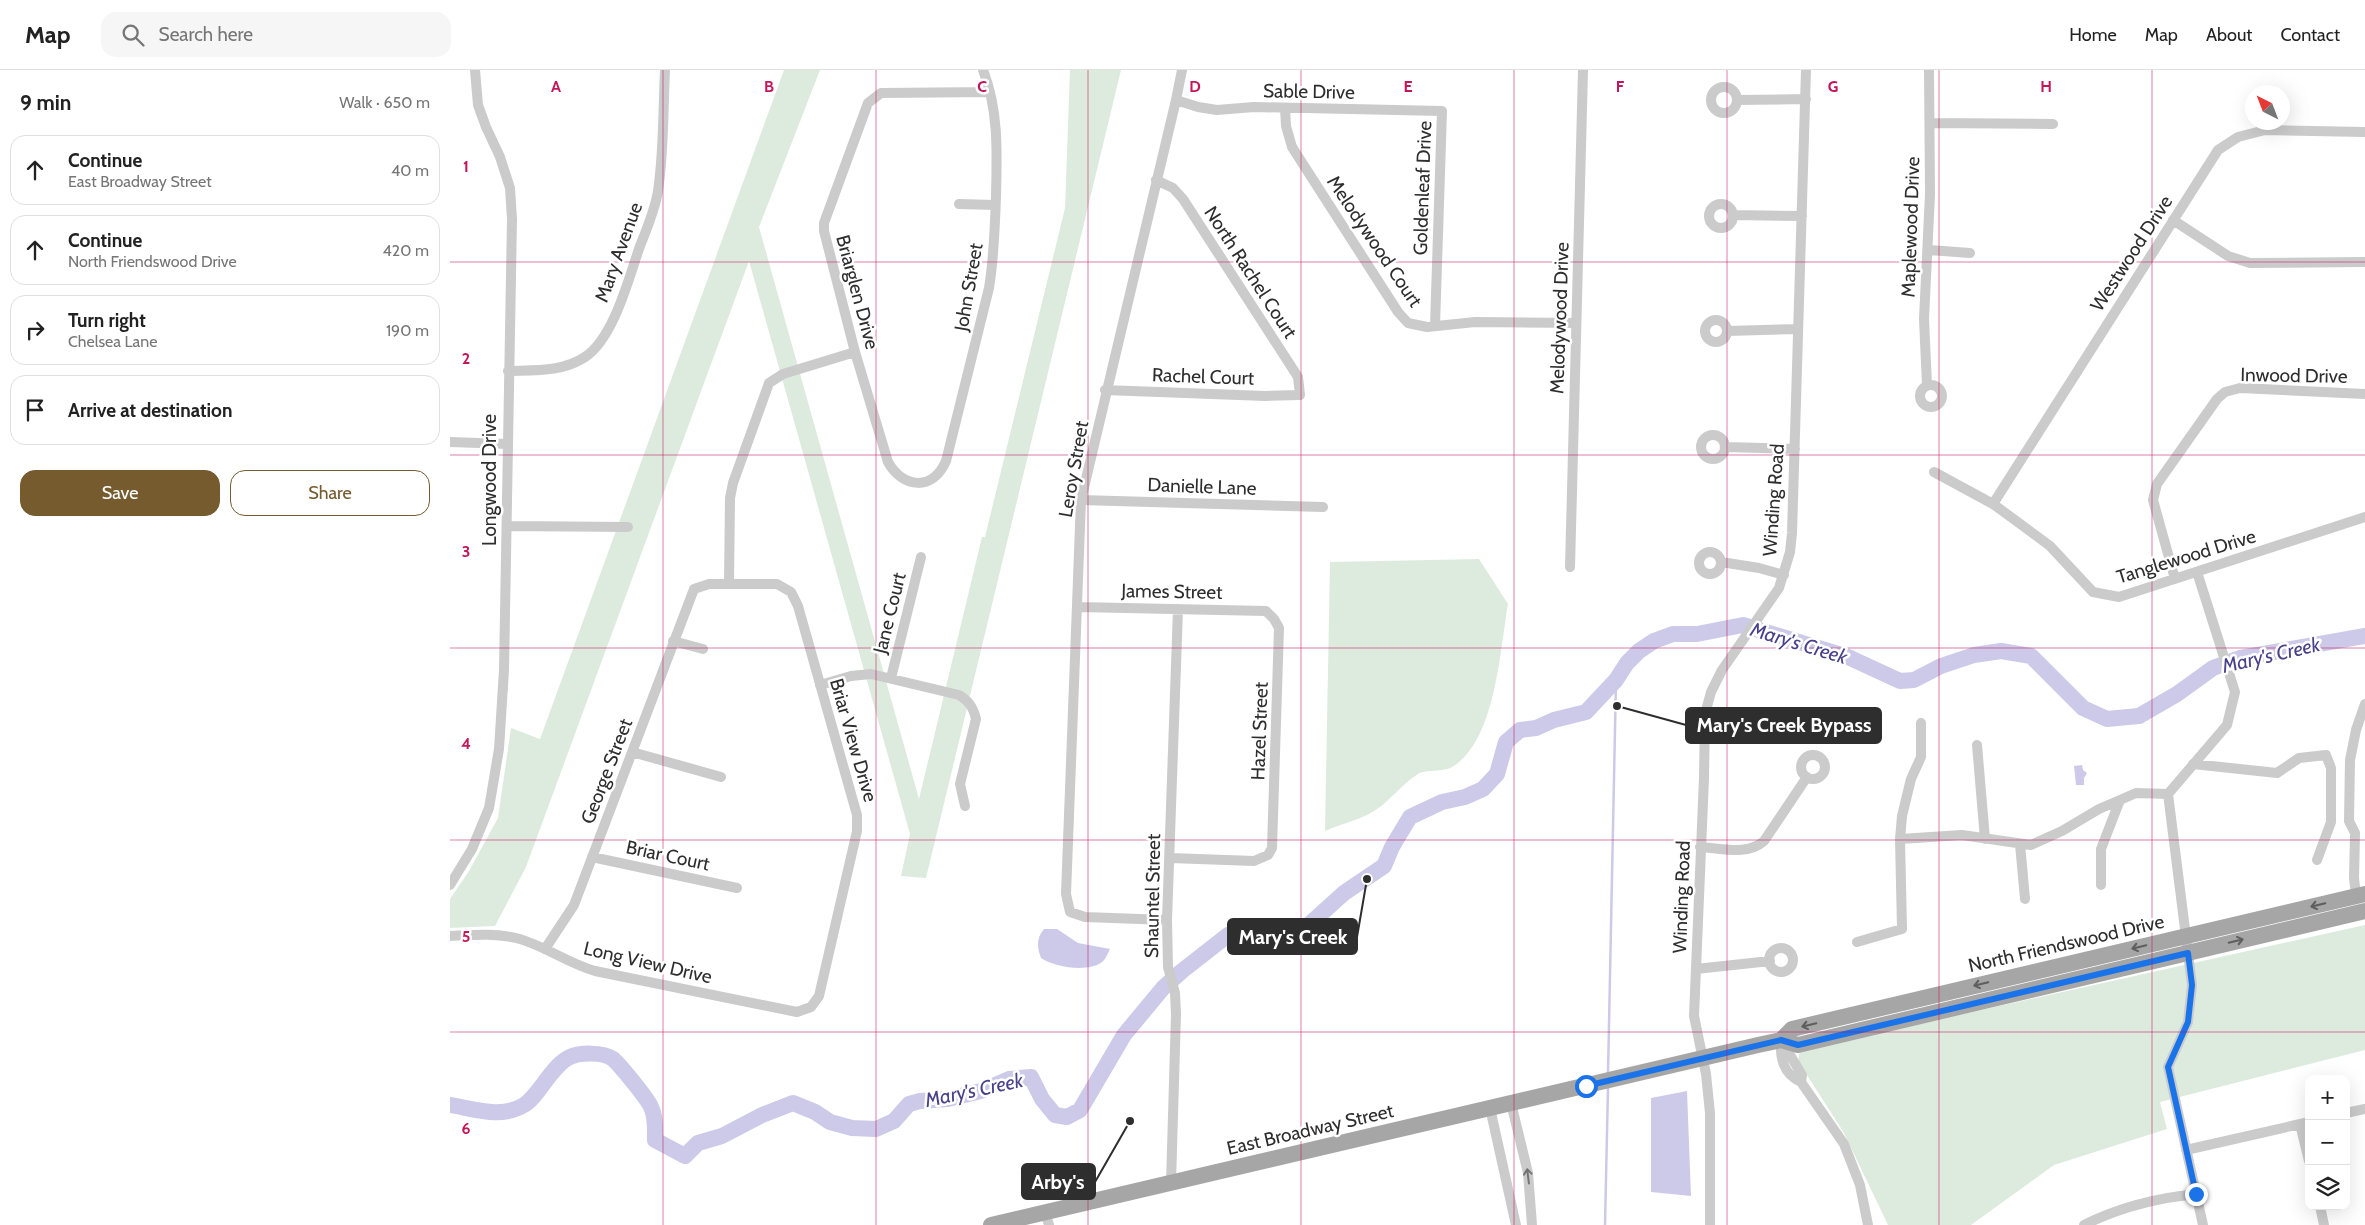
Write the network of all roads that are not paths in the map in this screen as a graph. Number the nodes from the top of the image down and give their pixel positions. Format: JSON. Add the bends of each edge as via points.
{"nodes":[{"id":1,"x":475,"y":70,"type":"edge"},
{"id":2,"x":664,"y":70,"type":"edge"},
{"id":3,"x":1182,"y":70,"type":"edge"},
{"id":4,"x":1583,"y":70,"type":"edge"},
{"id":5,"x":1806,"y":70,"type":"edge"},
{"id":6,"x":1929,"y":70,"type":"edge"},
{"id":7,"x":985,"y":72,"type":"edge"},
{"id":8,"x":990,"y":92,"type":"junction"},
{"id":9,"x":1176,"y":100,"type":"junction"},
{"id":10,"x":1737,"y":100,"type":"dead end"},
{"id":11,"x":1806,"y":100,"type":"junction"},
{"id":12,"x":1285,"y":108,"type":"junction"},
{"id":13,"x":1442,"y":111,"type":"joint"},
{"id":14,"x":1930,"y":123,"type":"junction"},
{"id":15,"x":2053,"y":124,"type":"dead end"},
{"id":16,"x":2365,"y":132,"type":"edge"},
{"id":17,"x":1156,"y":180,"type":"junction"},
{"id":18,"x":959,"y":204,"type":"dead end"},
{"id":19,"x":995,"y":205,"type":"junction"},
{"id":20,"x":1733,"y":215,"type":"dead end"},
{"id":21,"x":1802,"y":216,"type":"junction"},
{"id":22,"x":2173,"y":220,"type":"junction"},
{"id":23,"x":1929,"y":250,"type":"junction"},
{"id":24,"x":1970,"y":253,"type":"dead end"},
{"id":25,"x":2365,"y":262,"type":"edge"},
{"id":26,"x":1576,"y":323,"type":"junction"},
{"id":27,"x":1435,"y":326,"type":"junction"},
{"id":28,"x":1798,"y":329,"type":"junction"},
{"id":29,"x":1727,"y":331,"type":"dead end"},
{"id":30,"x":856,"y":352,"type":"junction"},
{"id":31,"x":508,"y":371,"type":"junction"},
{"id":32,"x":1928,"y":385,"type":"dead end"},
{"id":33,"x":1106,"y":390,"type":"junction"},
{"id":34,"x":2365,"y":394,"type":"edge"},
{"id":35,"x":1300,"y":395,"type":"joint"},
{"id":36,"x":450,"y":442,"type":"edge"},
{"id":37,"x":507,"y":444,"type":"junction"},
{"id":38,"x":1726,"y":447,"type":"dead end"},
{"id":39,"x":1795,"y":448,"type":"junction"},
{"id":40,"x":1934,"y":472,"type":"dead end"},
{"id":41,"x":915,"y":483,"type":"joint"},
{"id":42,"x":1081,"y":500,"type":"junction"},
{"id":43,"x":1993,"y":504,"type":"junction"},
{"id":44,"x":1323,"y":507,"type":"dead end"},
{"id":45,"x":2365,"y":517,"type":"edge"},
{"id":46,"x":507,"y":526,"type":"junction"},
{"id":47,"x":628,"y":527,"type":"dead end"},
{"id":48,"x":921,"y":557,"type":"dead end"},
{"id":49,"x":1721,"y":562,"type":"dead end"},
{"id":50,"x":1570,"y":567,"type":"dead end"},
{"id":51,"x":2197,"y":572,"type":"junction"},
{"id":52,"x":1784,"y":575,"type":"junction"},
{"id":53,"x":2174,"y":579,"type":"junction"},
{"id":54,"x":729,"y":583,"type":"junction"},
{"id":55,"x":690,"y":601,"type":"joint"},
{"id":56,"x":1078,"y":607,"type":"junction"},
{"id":57,"x":1178,"y":609,"type":"junction"},
{"id":58,"x":1266,"y":611,"type":"joint"},
{"id":59,"x":673,"y":641,"type":"junction"},
{"id":60,"x":703,"y":650,"type":"dead end"},
{"id":61,"x":891,"y":678,"type":"junction"},
{"id":62,"x":820,"y":685,"type":"junction"},
{"id":63,"x":2365,"y":704,"type":"edge"},
{"id":64,"x":1921,"y":723,"type":"dead end"},
{"id":65,"x":1977,"y":745,"type":"dead end"},
{"id":66,"x":632,"y":752,"type":"junction"},
{"id":67,"x":2193,"y":764,"type":"junction"},
{"id":68,"x":721,"y":777,"type":"dead end"},
{"id":69,"x":1807,"y":777,"type":"dead end"},
{"id":70,"x":2168,"y":794,"type":"junction"},
{"id":71,"x":2120,"y":800,"type":"junction"},
{"id":72,"x":965,"y":806,"type":"dead end"},
{"id":73,"x":2360,"y":832,"type":"edge"},
{"id":74,"x":1900,"y":839,"type":"junction"},
{"id":75,"x":1985,"y":839,"type":"junction"},
{"id":76,"x":2020,"y":844,"type":"junction"},
{"id":77,"x":1700,"y":847,"type":"junction"},
{"id":78,"x":592,"y":857,"type":"junction"},
{"id":79,"x":1170,"y":858,"type":"junction"},
{"id":80,"x":2317,"y":860,"type":"dead end"},
{"id":81,"x":450,"y":885,"type":"edge"},
{"id":82,"x":2101,"y":885,"type":"dead end"},
{"id":83,"x":737,"y":888,"type":"dead end"},
{"id":84,"x":2361,"y":895,"type":"edge"},
{"id":85,"x":2025,"y":899,"type":"dead end"},
{"id":86,"x":2365,"y":911,"type":"edge"},
{"id":87,"x":1167,"y":920,"type":"junction"},
{"id":88,"x":2186,"y":935,"type":"junction"},
{"id":89,"x":450,"y":936,"type":"edge"},
{"id":90,"x":1857,"y":942,"type":"dead end"},
{"id":91,"x":545,"y":949,"type":"junction"},
{"id":92,"x":2188,"y":953,"type":"junction"},
{"id":93,"x":1770,"y":961,"type":"dead end"},
{"id":94,"x":1696,"y":969,"type":"junction"},
{"id":95,"x":811,"y":1007,"type":"joint"},
{"id":96,"x":1781,"y":1040,"type":"junction"},
{"id":97,"x":1703,"y":1058,"type":"junction"},
{"id":98,"x":1639,"y":1073,"type":"joint"},
{"id":99,"x":1512,"y":1103,"type":"junction"},
{"id":100,"x":1490,"y":1108,"type":"junction"},
{"id":101,"x":2365,"y":1109,"type":"edge"},
{"id":102,"x":2350,"y":1112,"type":"edge"},
{"id":103,"x":2304,"y":1123,"type":"edge"},
{"id":104,"x":2186,"y":1150,"type":"junction"},
{"id":105,"x":1171,"y":1183,"type":"junction"},
{"id":106,"x":2196,"y":1194,"type":"junction"},
{"id":107,"x":2321,"y":1210,"type":"edge"},
{"id":108,"x":1047,"y":1219,"type":"edge"},
{"id":109,"x":991,"y":1225,"type":"edge"},
{"id":110,"x":1516,"y":1225,"type":"edge"},
{"id":111,"x":1532,"y":1225,"type":"edge"},
{"id":112,"x":1710,"y":1225,"type":"edge"},
{"id":113,"x":1868,"y":1225,"type":"edge"},
{"id":114,"x":2084,"y":1225,"type":"edge"},
{"id":115,"x":2202,"y":1225,"type":"edge"},
{"id":116,"x":2324,"y":1225,"type":"edge"}],
"edges":[{"from":1,"to":31,"type":"street","name":"Longwood Drive","via":[[478,105],[510,188]]},
{"from":2,"to":31,"type":"street","name":"Mary Avenue","via":[[658,194],[608,329],[587,356],[574,363],[556,369]]},
{"from":3,"to":9,"type":"street","name":"Leroy Street"},
{"from":4,"to":26,"type":"street","name":"Melodywood Drive"},
{"from":5,"to":11,"type":"street","name":"Winding Road"},
{"from":6,"to":14,"type":"street","name":"Maplewood Drive"},
{"from":7,"to":8,"type":"street","name":"John Street"},
{"from":8,"to":19,"type":"street","name":"John Street","via":[[997,131]]},
{"from":8,"to":30,"type":"street","name":"Briarglen Drive","via":[[881,93],[868,103],[824,223]]},
{"from":9,"to":12,"type":"street","name":"Sable Drive","via":[[1198,108],[1217,110]]},
{"from":9,"to":17,"type":"street","name":"Leroy Street"},
{"from":10,"to":11,"type":"street"},
{"from":11,"to":21,"type":"street","name":"Winding Road"},
{"from":12,"to":13,"type":"street","name":"Sable Drive"},
{"from":12,"to":27,"type":"street","name":"Melodywood Court","via":[[1292,147],[1398,312],[1414,325]]},
{"from":13,"to":27,"type":"street","name":"Goldenleaf Drive"},
{"from":14,"to":15,"type":"street"},
{"from":14,"to":23,"type":"street","name":"Maplewood Drive"},
{"from":16,"to":22,"type":"street","name":"Westwood Drive","via":[[2265,130],[2238,137],[2218,150]]},
{"from":17,"to":33,"type":"street","name":"Leroy Street"},
{"from":17,"to":35,"type":"street","name":"North Rachel Court","via":[[1173,188],[1183,199],[1298,377]]},
{"from":18,"to":19,"type":"street"},
{"from":19,"to":41,"type":"street","name":"John Street","via":[[990,288],[946,461],[936,477],[928,482]]},
{"from":20,"to":21,"type":"street"},
{"from":21,"to":28,"type":"street","name":"Winding Road"},
{"from":22,"to":25,"type":"street","via":[[2228,256],[2250,263]]},
{"from":22,"to":43,"type":"street","name":"Westwood Drive"},
{"from":23,"to":24,"type":"street"},
{"from":23,"to":32,"type":"street","name":"Maplewood Drive","via":[[1924,319]]},
{"from":26,"to":27,"type":"street","name":"Melodywood Court","via":[[1475,322]]},
{"from":26,"to":50,"type":"street","name":"Melodywood Drive"},
{"from":28,"to":29,"type":"street"},
{"from":28,"to":39,"type":"street","name":"Winding Road"},
{"from":30,"to":41,"type":"street","name":"Briarglen Drive","via":[[888,462],[902,478]]},
{"from":30,"to":54,"type":"street","via":[[782,374],[769,383],[733,483]]},
{"from":31,"to":37,"type":"street","name":"Longwood Drive"},
{"from":33,"to":35,"type":"street","name":"Rachel Court"},
{"from":33,"to":42,"type":"street","name":"Leroy Street"},
{"from":34,"to":53,"type":"street","name":"Inwood Drive","via":[[2240,388],[2225,392],[2217,399],[2157,484],[2153,500]]},
{"from":36,"to":37,"type":"street"},
{"from":37,"to":46,"type":"street","name":"Longwood Drive"},
{"from":38,"to":39,"type":"street"},
{"from":39,"to":52,"type":"street","name":"Winding Road","via":[[1792,533]]},
{"from":40,"to":43,"type":"street","name":"Tanglewood Drive"},
{"from":42,"to":44,"type":"street","name":"Danielle Lane"},
{"from":42,"to":56,"type":"street","name":"Leroy Street"},
{"from":43,"to":53,"type":"street","name":"Tanglewood Drive","via":[[2050,546],[2093,592],[2119,597]]},
{"from":45,"to":51,"type":"street","name":"Tanglewood Drive"},
{"from":46,"to":47,"type":"street"},
{"from":46,"to":81,"type":"street","name":"Longwood Drive","via":[[504,680],[499,749],[489,808],[482,828]]},
{"from":48,"to":61,"type":"street","name":"Jane Court"},
{"from":49,"to":52,"type":"street"},
{"from":51,"to":53,"type":"street","name":"Tanglewood Drive"},
{"from":51,"to":67,"type":"street","via":[[2235,692],[2228,725]]},
{"from":52,"to":77,"type":"street","name":"Winding Road","via":[[1763,613],[1722,670],[1704,714]]},
{"from":54,"to":55,"type":"street","name":"Briar View Drive","via":[[694,589]]},
{"from":54,"to":62,"type":"street","name":"Briar View Drive","via":[[777,584],[791,592],[798,606]]},
{"from":55,"to":59,"type":"street","name":"George Street"},
{"from":56,"to":57,"type":"street","name":"James Street"},
{"from":56,"to":87,"type":"street","name":"Leroy Street","via":[[1066,894],[1070,912],[1085,917]]},
{"from":57,"to":58,"type":"street","name":"James Street"},
{"from":57,"to":79,"type":"street","name":"Shauntel Street"},
{"from":58,"to":79,"type":"street","name":"Hazel Street","via":[[1279,628],[1273,841],[1268,855],[1254,861]]},
{"from":59,"to":60,"type":"street"},
{"from":59,"to":66,"type":"street","name":"George Street"},
{"from":61,"to":62,"type":"street","via":[[860,674]]},
{"from":61,"to":72,"type":"street","via":[[959,695],[968,700],[974,710],[976,719],[960,784]]},
{"from":62,"to":95,"type":"street","name":"Briar View Drive","via":[[857,815],[857,832],[819,996]]},
{"from":63,"to":73,"type":"street","via":[[2350,760],[2348,821]]},
{"from":64,"to":74,"type":"street","via":[[1921,757],[1911,779]]},
{"from":65,"to":75,"type":"street"},
{"from":66,"to":68,"type":"street"},
{"from":66,"to":78,"type":"street","name":"George Street"},
{"from":67,"to":70,"type":"street"},
{"from":67,"to":80,"type":"street","via":[[2277,773],[2299,758],[2326,755],[2331,768],[2331,822]]},
{"from":69,"to":77,"type":"street","via":[[1757,847],[1746,850]]},
{"from":70,"to":71,"type":"street","via":[[2136,793]]},
{"from":70,"to":88,"type":"street"},
{"from":71,"to":76,"type":"street","via":[[2032,845]]},
{"from":71,"to":82,"type":"street","via":[[2101,848]]},
{"from":73,"to":84,"type":"street","via":[[2354,878]]},
{"from":74,"to":75,"type":"street","via":[[1962,835]]},
{"from":74,"to":90,"type":"street","via":[[1902,929]]},
{"from":75,"to":76,"type":"street"},
{"from":76,"to":85,"type":"street"},
{"from":77,"to":94,"type":"street","name":"Winding Road"},
{"from":78,"to":83,"type":"street","name":"Briar Court"},
{"from":78,"to":91,"type":"street","name":"George Street","via":[[574,905]]},
{"from":79,"to":87,"type":"street","name":"Shauntel Street"},
{"from":84,"to":88,"type":"main road","name":"North Friendswood Drive","one_way":true},
{"from":92,"to":86,"type":"main road","name":"North Friendswood Drive","one_way":true},
{"from":87,"to":105,"type":"street","name":"Shauntel Street","via":[[1168,967],[1176,993]]},
{"from":88,"to":92,"type":"street"},
{"from":88,"to":96,"type":"main road","name":"North Friendswood Drive","one_way":true,"via":[[1792,1029]]},
{"from":89,"to":91,"type":"street","name":"Long View Drive","via":[[500,935]]},
{"from":91,"to":95,"type":"street","name":"Long View Drive","via":[[595,970],[798,1012]]},
{"from":92,"to":96,"type":"main road","name":"North Friendswood Drive","via":[[1798,1045]]},
{"from":92,"to":104,"type":"street","via":[[2192,985],[2188,1022],[2168,1067]]},
{"from":93,"to":94,"type":"street"},
{"from":94,"to":97,"type":"street","name":"Winding Road","via":[[1694,1016]]},
{"from":96,"to":97,"type":"main road","name":"North Friendswood Drive"},
{"from":96,"to":113,"type":"street","via":[[1780,1058],[1792,1078],[1801,1082],[1844,1144],[1860,1185]]},
{"from":97,"to":98,"type":"main road","name":"North Friendswood Drive"},
{"from":97,"to":112,"type":"street","name":"Winding Road","via":[[1710,1113]]},
{"from":98,"to":99,"type":"main road","name":"East Broadway Street"},
{"from":99,"to":100,"type":"main road","name":"East Broadway Street"},
{"from":111,"to":99,"type":"street","one_way":true,"via":[[1528,1173]]},
{"from":100,"to":105,"type":"main road","name":"East Broadway Street"},
{"from":100,"to":110,"type":"street"},
{"from":101,"to":102,"type":"street"},
{"from":103,"to":104,"type":"street"},
{"from":104,"to":106,"type":"street"},
{"from":105,"to":108,"type":"main road","name":"East Broadway Street"},
{"from":106,"to":114,"type":"street","via":[[2132,1205]]},
{"from":106,"to":115,"type":"street"},
{"from":107,"to":116,"type":"street"},
{"from":108,"to":109,"type":"main road","name":"East Broadway Street"}]}
